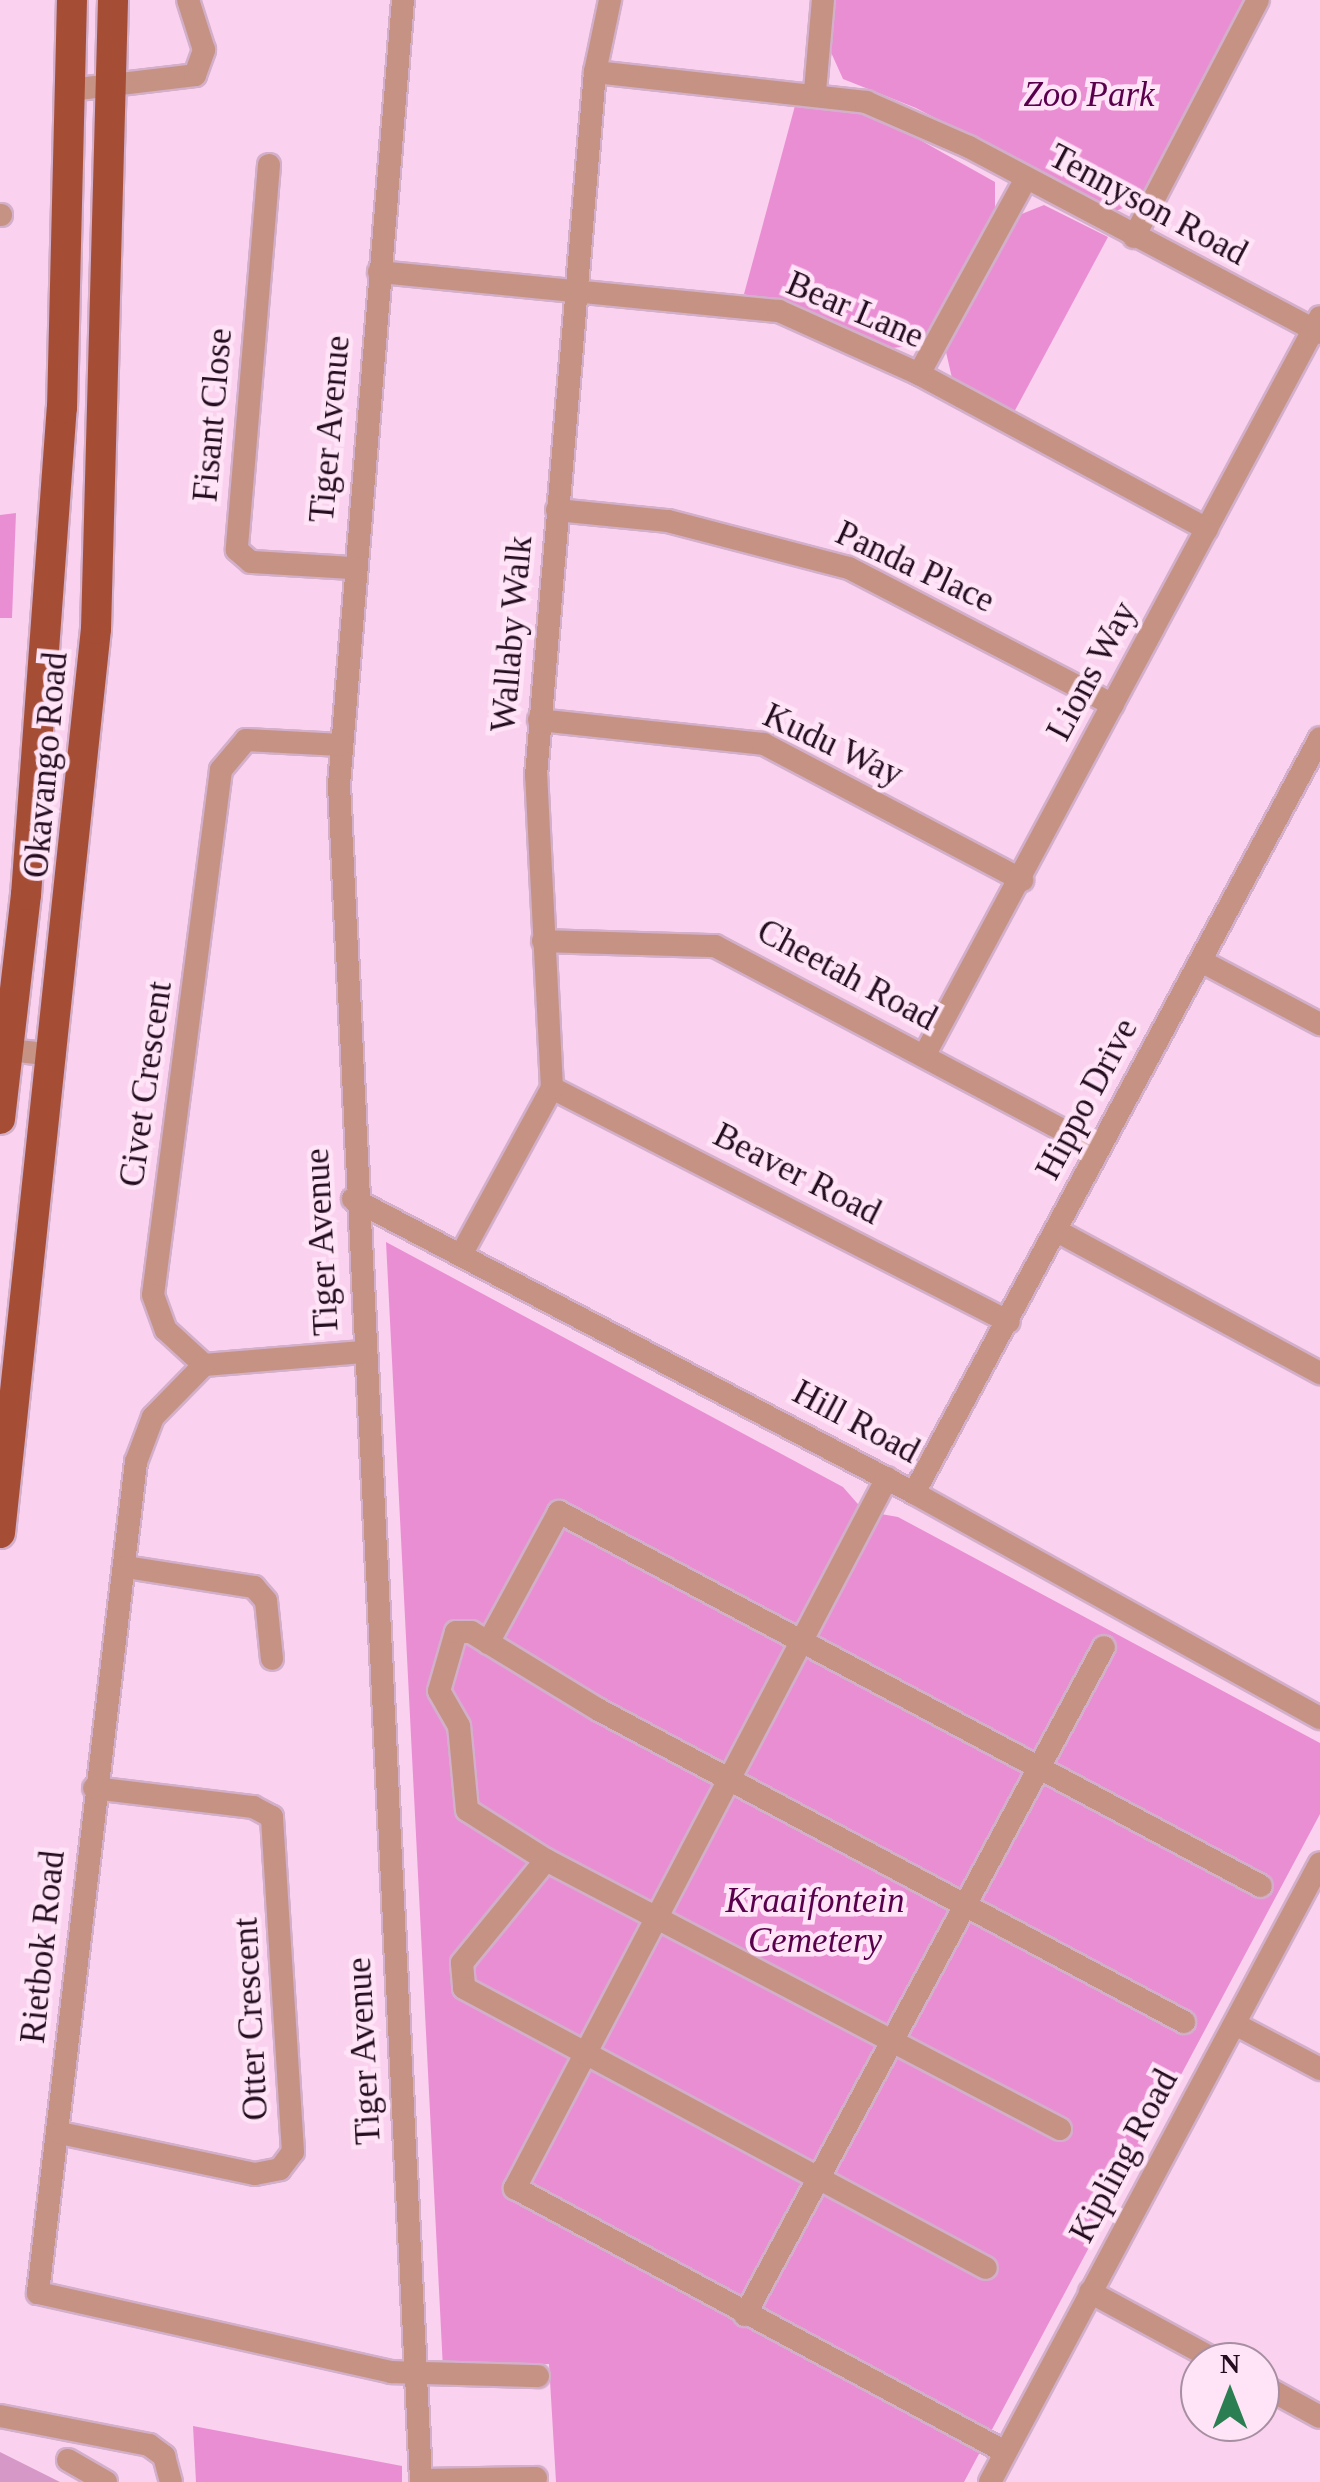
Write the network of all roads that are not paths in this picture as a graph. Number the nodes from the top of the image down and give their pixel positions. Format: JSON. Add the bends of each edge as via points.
{"nodes":[{"id":1,"x":72,"y":0,"type":"edge"},
{"id":2,"x":113,"y":0,"type":"edge"},
{"id":3,"x":188,"y":0,"type":"edge"},
{"id":4,"x":402,"y":0,"type":"edge"},
{"id":5,"x":610,"y":0,"type":"edge"},
{"id":6,"x":823,"y":0,"type":"edge"},
{"id":7,"x":1258,"y":0,"type":"edge"},
{"id":8,"x":595,"y":72,"type":"junction"},
{"id":9,"x":110,"y":88,"type":"junction"},
{"id":10,"x":70,"y":90,"type":"junction"},
{"id":11,"x":815,"y":91,"type":"junction"},
{"id":12,"x":269,"y":165,"type":"dead end"},
{"id":13,"x":1024,"y":180,"type":"junction"},
{"id":14,"x":1134,"y":237,"type":"junction"},
{"id":15,"x":378,"y":272,"type":"junction"},
{"id":16,"x":575,"y":288,"type":"junction"},
{"id":17,"x":1318,"y":327,"type":"edge"},
{"id":18,"x":918,"y":374,"type":"junction"},
{"id":19,"x":557,"y":510,"type":"junction"},
{"id":20,"x":1207,"y":529,"type":"junction"},
{"id":21,"x":353,"y":568,"type":"junction"},
{"id":22,"x":1112,"y":705,"type":"junction"},
{"id":23,"x":539,"y":720,"type":"junction"},
{"id":24,"x":1320,"y":738,"type":"edge"},
{"id":25,"x":341,"y":745,"type":"junction"},
{"id":26,"x":1022,"y":880,"type":"junction"},
{"id":27,"x":544,"y":942,"type":"junction"},
{"id":28,"x":1201,"y":961,"type":"junction"},
{"id":29,"x":1320,"y":1024,"type":"edge"},
{"id":30,"x":4,"y":1049,"type":"edge"},
{"id":31,"x":55,"y":1055,"type":"junction"},
{"id":32,"x":924,"y":1056,"type":"junction"},
{"id":33,"x":552,"y":1088,"type":"junction"},
{"id":34,"x":0,"y":1119,"type":"edge"},
{"id":35,"x":1098,"y":1149,"type":"junction"},
{"id":36,"x":353,"y":1198,"type":"junction"},
{"id":37,"x":1057,"y":1231,"type":"junction"},
{"id":38,"x":462,"y":1253,"type":"junction"},
{"id":39,"x":1009,"y":1322,"type":"junction"},
{"id":40,"x":362,"y":1352,"type":"junction"},
{"id":41,"x":204,"y":1365,"type":"junction"},
{"id":42,"x":1320,"y":1372,"type":"edge"},
{"id":43,"x":886,"y":1478,"type":"junction"},
{"id":44,"x":914,"y":1492,"type":"junction"},
{"id":45,"x":0,"y":1533,"type":"edge"},
{"id":46,"x":126,"y":1567,"type":"junction"},
{"id":47,"x":802,"y":1639,"type":"junction"},
{"id":48,"x":488,"y":1643,"type":"junction"},
{"id":49,"x":1104,"y":1647,"type":"dead end"},
{"id":50,"x":272,"y":1658,"type":"dead end"},
{"id":51,"x":1320,"y":1718,"type":"edge"},
{"id":52,"x":1038,"y":1772,"type":"junction"},
{"id":53,"x":729,"y":1776,"type":"junction"},
{"id":54,"x":94,"y":1788,"type":"junction"},
{"id":55,"x":546,"y":1860,"type":"junction"},
{"id":56,"x":1320,"y":1864,"type":"edge"},
{"id":57,"x":1262,"y":1886,"type":"dead end"},
{"id":58,"x":968,"y":1902,"type":"junction"},
{"id":59,"x":657,"y":1913,"type":"junction"},
{"id":60,"x":1184,"y":2022,"type":"dead end"},
{"id":61,"x":1235,"y":2024,"type":"junction"},
{"id":62,"x":892,"y":2042,"type":"junction"},
{"id":63,"x":583,"y":2052,"type":"junction"},
{"id":64,"x":1320,"y":2069,"type":"edge"},
{"id":65,"x":1060,"y":2129,"type":"dead end"},
{"id":66,"x":60,"y":2133,"type":"junction"},
{"id":67,"x":817,"y":2182,"type":"junction"},
{"id":68,"x":986,"y":2268,"type":"dead end"},
{"id":69,"x":1090,"y":2292,"type":"junction"},
{"id":70,"x":745,"y":2315,"type":"junction"},
{"id":71,"x":1182,"y":2342,"type":"edge"},
{"id":72,"x":416,"y":2376,"type":"junction"},
{"id":73,"x":538,"y":2376,"type":"dead end"},
{"id":74,"x":1280,"y":2395,"type":"edge"},
{"id":75,"x":0,"y":2416,"type":"edge"},
{"id":76,"x":1320,"y":2416,"type":"edge"},
{"id":77,"x":78,"y":2433,"type":"junction"},
{"id":78,"x":1005,"y":2452,"type":"junction"},
{"id":79,"x":536,"y":2478,"type":"dead end"},
{"id":80,"x":421,"y":2481,"type":"edge"},
{"id":81,"x":106,"y":2482,"type":"edge"},
{"id":82,"x":171,"y":2482,"type":"edge"},
{"id":83,"x":990,"y":2482,"type":"edge"}],
"edges":[{"from":1,"to":10,"type":"main road","name":"Okavango Road"},
{"from":2,"to":9,"type":"main road","name":"Okavango Road"},
{"from":3,"to":9,"type":"street","via":[[204,50],[199,71]]},
{"from":4,"to":15,"type":"street","name":"Tiger Avenue"},
{"from":5,"to":8,"type":"street","name":"Wallaby Walk"},
{"from":6,"to":11,"type":"street"},
{"from":7,"to":14,"type":"street"},
{"from":8,"to":11,"type":"street","name":"Tennyson Road"},
{"from":8,"to":16,"type":"street","name":"Wallaby Walk"},
{"from":9,"to":10,"type":"street"},
{"from":9,"to":31,"type":"main road","name":"Okavango Road","via":[[96,629]]},
{"from":10,"to":30,"type":"main road","name":"Okavango Road","via":[[62,408]]},
{"from":11,"to":13,"type":"street","name":"Tennyson Road","via":[[918,122]]},
{"from":12,"to":21,"type":"street","name":"Fisant Close","via":[[237,550],[251,562]]},
{"from":13,"to":14,"type":"street","name":"Tennyson Road"},
{"from":13,"to":18,"type":"street"},
{"from":14,"to":17,"type":"street","name":"Tennyson Road"},
{"from":15,"to":16,"type":"street","name":"Bear Lane"},
{"from":15,"to":21,"type":"street","name":"Tiger Avenue"},
{"from":16,"to":18,"type":"street","name":"Bear Lane","via":[[779,312]]},
{"from":16,"to":19,"type":"street","name":"Wallaby Walk"},
{"from":17,"to":20,"type":"street","name":"Lions Way"},
{"from":18,"to":20,"type":"street","name":"Bear Lane"},
{"from":19,"to":22,"type":"street","name":"Panda Place","via":[[668,521],[850,568]]},
{"from":19,"to":23,"type":"street","name":"Wallaby Walk"},
{"from":20,"to":22,"type":"street","name":"Lions Way"},
{"from":21,"to":25,"type":"street","name":"Tiger Avenue"},
{"from":22,"to":26,"type":"street","name":"Lions Way"},
{"from":23,"to":26,"type":"street","name":"Kudu Way","via":[[764,744]]},
{"from":23,"to":27,"type":"street","name":"Wallaby Walk"},
{"from":24,"to":28,"type":"street","name":"Hippo Drive"},
{"from":25,"to":36,"type":"street","name":"Tiger Avenue"},
{"from":25,"to":41,"type":"street","name":"Civet Crescent","via":[[246,740],[221,770],[153,1295],[166,1330]]},
{"from":26,"to":32,"type":"street","name":"Lions Way"},
{"from":27,"to":32,"type":"street","name":"Cheetah Road","via":[[715,946]]},
{"from":27,"to":33,"type":"street","name":"Wallaby Walk"},
{"from":28,"to":29,"type":"street"},
{"from":28,"to":35,"type":"street","name":"Hippo Drive"},
{"from":30,"to":31,"type":"street"},
{"from":30,"to":34,"type":"main road","name":"Okavango Road"},
{"from":31,"to":45,"type":"main road","name":"Okavango Road"},
{"from":32,"to":35,"type":"street","name":"Cheetah Road"},
{"from":33,"to":38,"type":"street"},
{"from":33,"to":39,"type":"street","name":"Beaver Road"},
{"from":35,"to":37,"type":"street","name":"Hippo Drive"},
{"from":36,"to":38,"type":"street","name":"Hill Road"},
{"from":36,"to":40,"type":"street","name":"Tiger Avenue"},
{"from":37,"to":39,"type":"street","name":"Hippo Drive"},
{"from":37,"to":42,"type":"street"},
{"from":38,"to":43,"type":"street","name":"Hill Road"},
{"from":39,"to":44,"type":"street","name":"Hippo Drive"},
{"from":40,"to":41,"type":"street"},
{"from":40,"to":72,"type":"street","name":"Tiger Avenue"},
{"from":41,"to":46,"type":"street","name":"Rietbok Road","via":[[144,1433]]},
{"from":43,"to":44,"type":"street","name":"Hill Road"},
{"from":43,"to":47,"type":"street"},
{"from":44,"to":51,"type":"street","name":"Hill Road"},
{"from":46,"to":50,"type":"street","via":[[254,1586],[266,1601]]},
{"from":46,"to":54,"type":"street","name":"Rietbok Road"},
{"from":47,"to":48,"type":"street","via":[[559,1512]]},
{"from":47,"to":52,"type":"street"},
{"from":47,"to":53,"type":"street"},
{"from":48,"to":53,"type":"street"},
{"from":48,"to":55,"type":"street","via":[[458,1630],[440,1671],[440,1698],[459,1726],[462,1803]]},
{"from":49,"to":52,"type":"street"},
{"from":52,"to":57,"type":"street"},
{"from":52,"to":58,"type":"street"},
{"from":53,"to":58,"type":"street"},
{"from":53,"to":59,"type":"street"},
{"from":54,"to":66,"type":"street","name":"Rietbok Road"},
{"from":54,"to":66,"type":"street","name":"Otter Crescent","via":[[253,1806],[272,1818],[293,2152],[280,2169],[256,2174]]},
{"from":55,"to":59,"type":"street"},
{"from":55,"to":63,"type":"street","via":[[487,1929],[458,1978]]},
{"from":56,"to":61,"type":"street","name":"Kipling Road"},
{"from":58,"to":60,"type":"street"},
{"from":58,"to":62,"type":"street"},
{"from":59,"to":62,"type":"street"},
{"from":59,"to":63,"type":"street"},
{"from":61,"to":64,"type":"street"},
{"from":61,"to":69,"type":"street","name":"Kipling Road"},
{"from":62,"to":65,"type":"street"},
{"from":62,"to":67,"type":"street"},
{"from":63,"to":67,"type":"street"},
{"from":63,"to":70,"type":"street","via":[[515,2180],[516,2193]]},
{"from":66,"to":72,"type":"street","name":"Rietbok Road","via":[[37,2282],[43,2298]]},
{"from":67,"to":68,"type":"street"},
{"from":67,"to":70,"type":"street"},
{"from":69,"to":71,"type":"street"},
{"from":69,"to":78,"type":"street","name":"Kipling Road"},
{"from":70,"to":78,"type":"street"},
{"from":72,"to":73,"type":"street"},
{"from":72,"to":80,"type":"street","name":"Tiger Avenue"},
{"from":74,"to":76,"type":"street"},
{"from":75,"to":77,"type":"street"},
{"from":77,"to":81,"type":"street","via":[[66,2466]]},
{"from":77,"to":82,"type":"street","via":[[155,2448]]},
{"from":78,"to":83,"type":"street","name":"Kipling Road"},
{"from":79,"to":80,"type":"street"}]}
